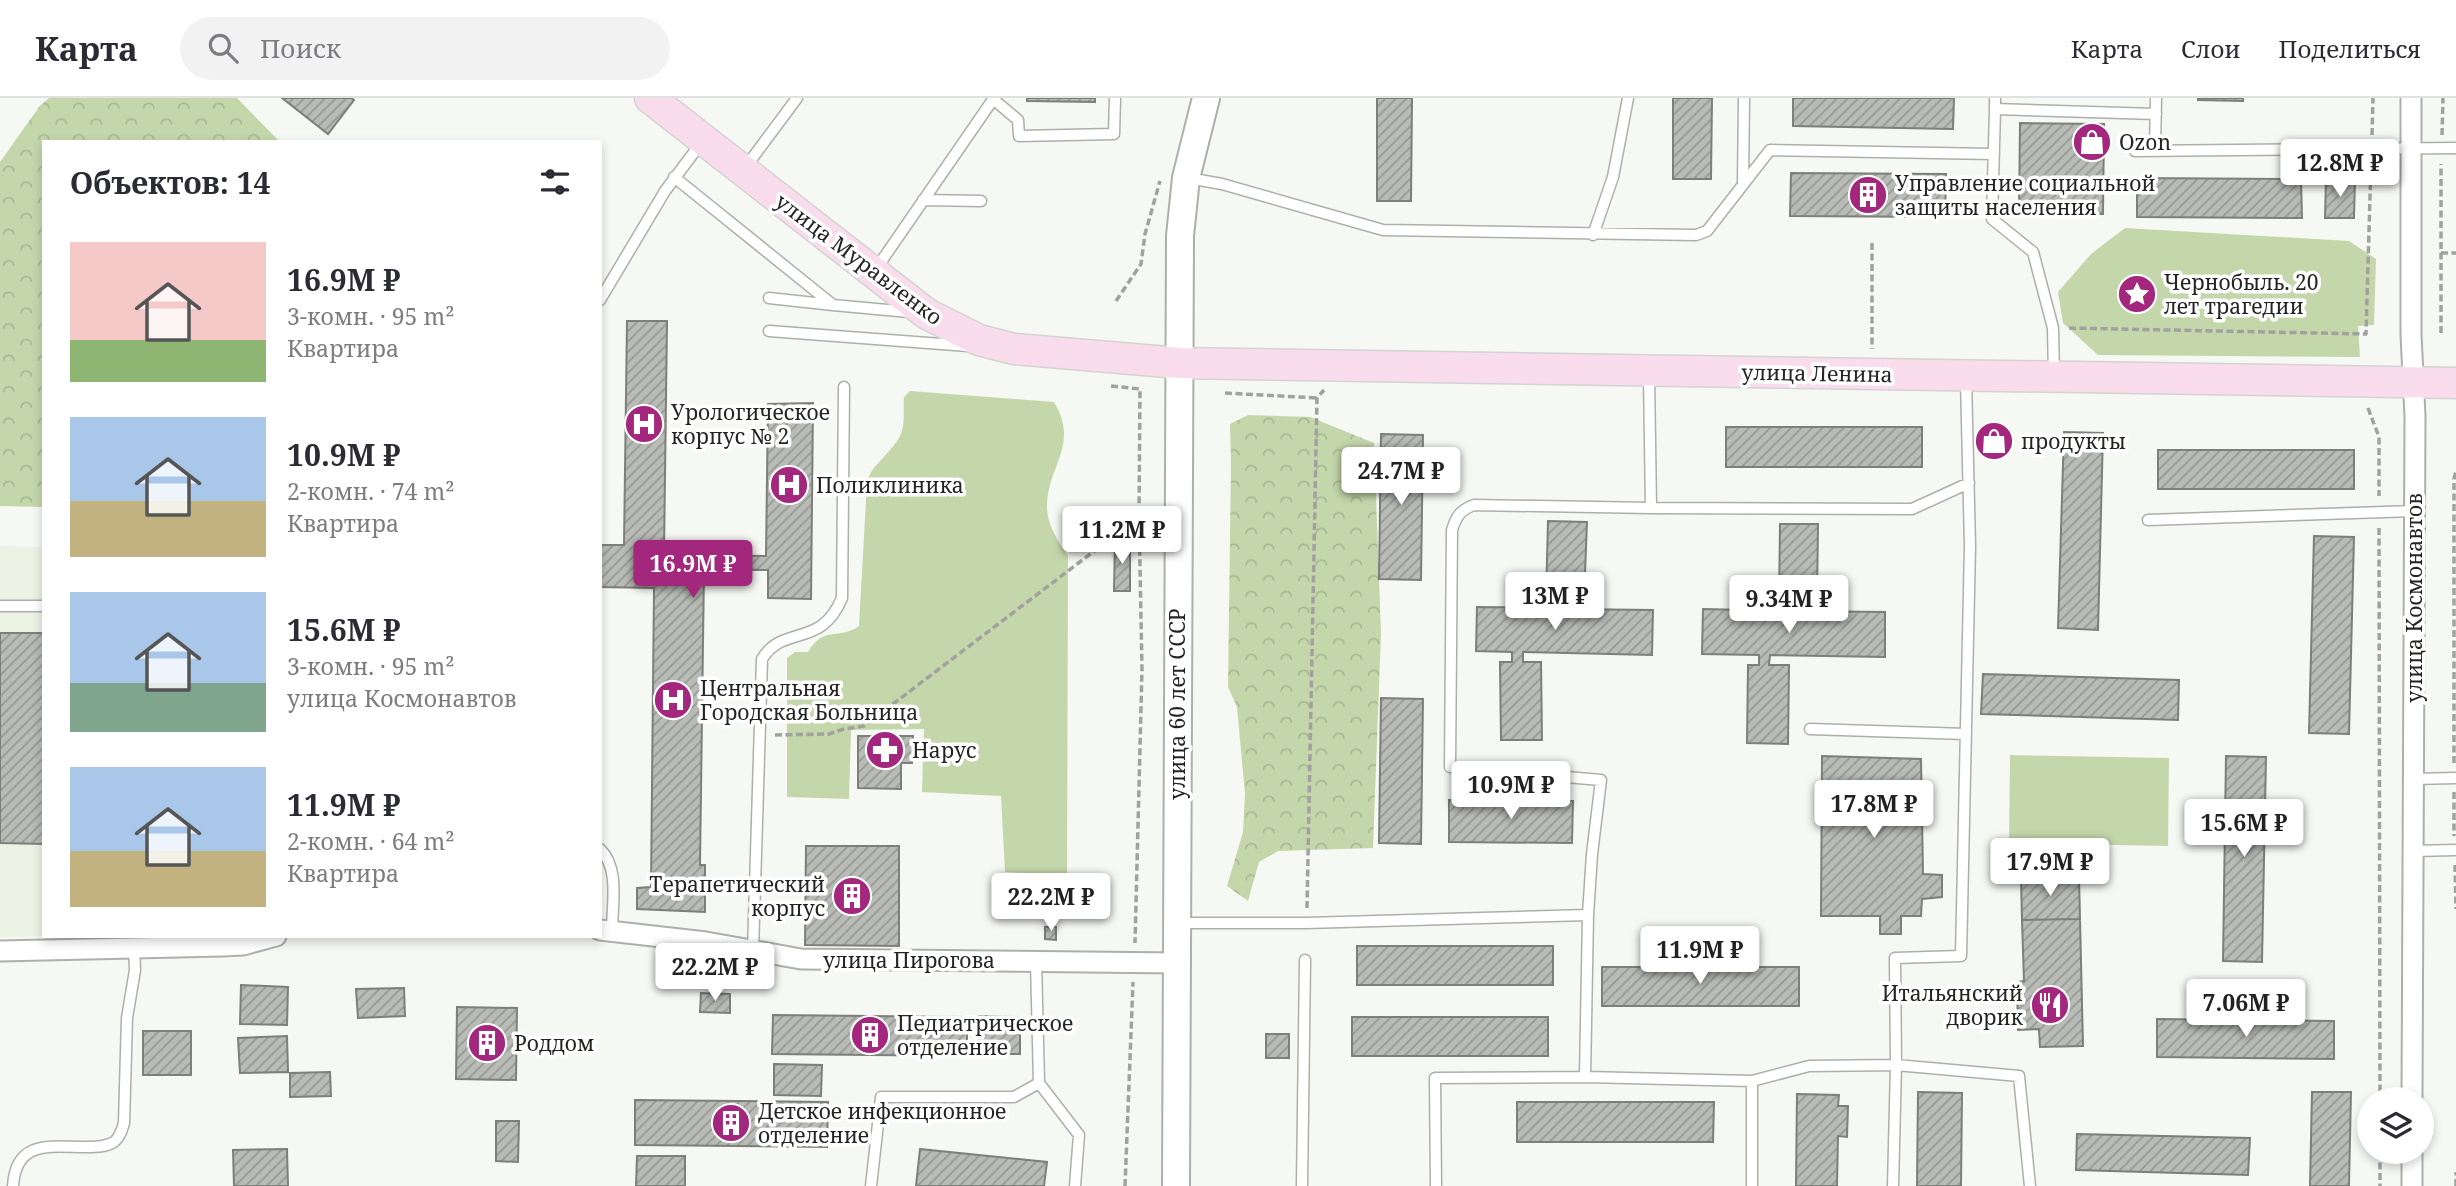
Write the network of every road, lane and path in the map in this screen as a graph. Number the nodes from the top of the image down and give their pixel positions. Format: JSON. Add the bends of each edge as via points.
{"nodes":[{"id":1,"x":650,"y":98,"type":"edge"},
{"id":2,"x":797,"y":98,"type":"edge"},
{"id":3,"x":993,"y":98,"type":"edge"},
{"id":4,"x":1115,"y":98,"type":"edge"},
{"id":5,"x":1206,"y":98,"type":"edge"},
{"id":6,"x":1628,"y":98,"type":"edge"},
{"id":7,"x":1744,"y":98,"type":"edge"},
{"id":8,"x":2156,"y":98,"type":"edge"},
{"id":9,"x":2373,"y":98,"type":"edge"},
{"id":10,"x":2411,"y":98,"type":"edge"},
{"id":11,"x":2443,"y":98,"type":"edge"},
{"id":12,"x":1995,"y":103,"type":"edge"},
{"id":13,"x":2156,"y":114,"type":"junction"},
{"id":14,"x":703,"y":140,"type":"junction"},
{"id":15,"x":2441,"y":148,"type":"junction"},
{"id":16,"x":2456,"y":148,"type":"edge"},
{"id":17,"x":2372,"y":149,"type":"junction"},
{"id":18,"x":2410,"y":149,"type":"junction"},
{"id":19,"x":2155,"y":150,"type":"junction"},
{"id":20,"x":2135,"y":151,"type":"dead end"},
{"id":21,"x":1994,"y":154,"type":"junction"},
{"id":22,"x":743,"y":171,"type":"junction"},
{"id":23,"x":1174,"y":175,"type":"junction"},
{"id":24,"x":674,"y":177,"type":"junction"},
{"id":25,"x":1743,"y":184,"type":"junction"},
{"id":26,"x":923,"y":200,"type":"junction"},
{"id":27,"x":981,"y":201,"type":"dead end"},
{"id":28,"x":1593,"y":235,"type":"junction"},
{"id":29,"x":1872,"y":243,"type":"dead end"},
{"id":30,"x":2441,"y":253,"type":"junction"},
{"id":31,"x":2456,"y":253,"type":"edge"},
{"id":32,"x":874,"y":272,"type":"junction"},
{"id":33,"x":602,"y":297,"type":"edge"},
{"id":34,"x":769,"y":298,"type":"dead end"},
{"id":35,"x":1116,"y":301,"type":"dead end"},
{"id":36,"x":833,"y":305,"type":"junction"},
{"id":37,"x":927,"y":314,"type":"junction"},
{"id":38,"x":2053,"y":328,"type":"junction"},
{"id":39,"x":769,"y":331,"type":"dead end"},
{"id":40,"x":2441,"y":333,"type":"dead end"},
{"id":41,"x":1014,"y":349,"type":"junction"},
{"id":42,"x":1179,"y":363,"type":"junction"},
{"id":43,"x":1649,"y":371,"type":"junction"},
{"id":44,"x":1872,"y":374,"type":"junction"},
{"id":45,"x":2054,"y":375,"type":"junction"},
{"id":46,"x":1966,"y":376,"type":"junction"},
{"id":47,"x":2414,"y":381,"type":"junction"},
{"id":48,"x":2456,"y":383,"type":"edge"},
{"id":49,"x":1111,"y":386,"type":"dead end"},
{"id":50,"x":844,"y":387,"type":"dead end"},
{"id":51,"x":1225,"y":393,"type":"dead end"},
{"id":52,"x":2367,"y":404,"type":"dead end"},
{"id":53,"x":2456,"y":471,"type":"edge"},
{"id":54,"x":1969,"y":483,"type":"junction"},
{"id":55,"x":1651,"y":508,"type":"junction"},
{"id":56,"x":2414,"y":512,"type":"junction"},
{"id":57,"x":2379,"y":513,"type":"junction"},
{"id":58,"x":1139,"y":517,"type":"junction"},
{"id":59,"x":2148,"y":520,"type":"dead end"},
{"id":60,"x":0,"y":606,"type":"edge"},
{"id":61,"x":42,"y":606,"type":"edge"},
{"id":62,"x":1810,"y":729,"type":"dead end"},
{"id":63,"x":1966,"y":734,"type":"junction"},
{"id":64,"x":759,"y":735,"type":"junction"},
{"id":65,"x":2455,"y":778,"type":"edge"},
{"id":66,"x":2413,"y":779,"type":"junction"},
{"id":67,"x":2455,"y":850,"type":"edge"},
{"id":68,"x":602,"y":851,"type":"edge"},
{"id":69,"x":2413,"y":851,"type":"junction"},
{"id":70,"x":2456,"y":909,"type":"edge"},
{"id":71,"x":1588,"y":915,"type":"junction"},
{"id":72,"x":1177,"y":923,"type":"junction"},
{"id":73,"x":1306,"y":923,"type":"junction"},
{"id":74,"x":606,"y":930,"type":"edge"},
{"id":75,"x":269,"y":938,"type":"edge"},
{"id":76,"x":135,"y":948,"type":"junction"},
{"id":77,"x":0,"y":951,"type":"edge"},
{"id":78,"x":753,"y":951,"type":"junction"},
{"id":79,"x":1305,"y":960,"type":"dead end"},
{"id":80,"x":1036,"y":961,"type":"junction"},
{"id":81,"x":1134,"y":962,"type":"junction"},
{"id":82,"x":1178,"y":963,"type":"junction"},
{"id":83,"x":1896,"y":1065,"type":"junction"},
{"id":84,"x":1585,"y":1077,"type":"junction"},
{"id":85,"x":1752,"y":1081,"type":"junction"},
{"id":86,"x":1038,"y":1083,"type":"junction"},
{"id":87,"x":2380,"y":1087,"type":"edge"},
{"id":88,"x":2412,"y":1087,"type":"edge"},
{"id":89,"x":2380,"y":1164,"type":"edge"},
{"id":90,"x":2412,"y":1164,"type":"edge"},
{"id":91,"x":2456,"y":1172,"type":"edge"},
{"id":92,"x":13,"y":1186,"type":"edge"},
{"id":93,"x":871,"y":1186,"type":"edge"},
{"id":94,"x":1075,"y":1186,"type":"edge"},
{"id":95,"x":1125,"y":1186,"type":"edge"},
{"id":96,"x":1176,"y":1186,"type":"edge"},
{"id":97,"x":1302,"y":1186,"type":"edge"},
{"id":98,"x":1436,"y":1186,"type":"edge"},
{"id":99,"x":1752,"y":1186,"type":"edge"},
{"id":100,"x":1893,"y":1186,"type":"edge"},
{"id":101,"x":2030,"y":1186,"type":"edge"},
{"id":102,"x":2380,"y":1186,"type":"edge"},
{"id":103,"x":2412,"y":1186,"type":"edge"},
{"id":104,"x":2456,"y":1186,"type":"edge"}],
"edges":[{"from":1,"to":14,"type":"main road","name":"улица Муравленко"},
{"from":2,"to":22,"type":"lane"},
{"from":3,"to":4,"type":"lane","via":[[1018,120],[1019,136],[1114,134]]},
{"from":3,"to":26,"type":"lane"},
{"from":5,"to":23,"type":"main road","name":"улица 60 лет СССР"},
{"from":6,"to":28,"type":"lane","via":[[1613,177]]},
{"from":7,"to":25,"type":"lane"},
{"from":8,"to":13,"type":"lane"},
{"from":9,"to":17,"type":"path"},
{"from":10,"to":18,"type":"street","name":"улица Космонавтов"},
{"from":11,"to":15,"type":"path"},
{"from":12,"to":13,"type":"lane"},
{"from":12,"to":21,"type":"lane"},
{"from":13,"to":19,"type":"lane"},
{"from":14,"to":22,"type":"main road","name":"улица Муравленко"},
{"from":14,"to":24,"type":"lane"},
{"from":15,"to":16,"type":"lane"},
{"from":15,"to":18,"type":"lane"},
{"from":15,"to":30,"type":"path"},
{"from":17,"to":18,"type":"lane"},
{"from":17,"to":19,"type":"lane"},
{"from":17,"to":38,"type":"path","via":[[2366,334]]},
{"from":18,"to":47,"type":"street","name":"улица Космонавтов"},
{"from":19,"to":20,"type":"lane"},
{"from":21,"to":25,"type":"lane","via":[[1770,150]]},
{"from":21,"to":38,"type":"lane","via":[[1992,219],[2033,252]]},
{"from":22,"to":32,"type":"main road","name":"улица Муравленко"},
{"from":23,"to":28,"type":"lane","via":[[1222,184],[1383,230]]},
{"from":23,"to":35,"type":"path","via":[[1145,234],[1140,264]]},
{"from":23,"to":42,"type":"main road","name":"улица 60 лет СССР","via":[[1180,236]]},
{"from":24,"to":33,"type":"lane"},
{"from":24,"to":36,"type":"lane"},
{"from":25,"to":28,"type":"lane","via":[[1707,231],[1696,235]]},
{"from":26,"to":27,"type":"lane"},
{"from":26,"to":32,"type":"lane"},
{"from":29,"to":44,"type":"path"},
{"from":30,"to":31,"type":"path"},
{"from":30,"to":40,"type":"path"},
{"from":32,"to":37,"type":"main road","name":"улица Муравленко"},
{"from":34,"to":36,"type":"lane"},
{"from":36,"to":37,"type":"lane"},
{"from":37,"to":41,"type":"main road","name":"улица Муравленко","via":[[979,340]]},
{"from":38,"to":45,"type":"lane"},
{"from":39,"to":41,"type":"lane"},
{"from":41,"to":42,"type":"main road","name":"улица Муравленко"},
{"from":42,"to":43,"type":"main road","name":"улица Ленина"},
{"from":42,"to":72,"type":"main road","name":"улица 60 лет СССР"},
{"from":43,"to":44,"type":"main road","name":"улица Ленина"},
{"from":43,"to":55,"type":"lane"},
{"from":44,"to":46,"type":"main road","name":"улица Ленина"},
{"from":45,"to":46,"type":"main road","name":"улица Ленина"},
{"from":45,"to":47,"type":"main road","name":"улица Ленина"},
{"from":46,"to":54,"type":"lane"},
{"from":47,"to":48,"type":"main road","name":"улица Ленина"},
{"from":47,"to":56,"type":"street","name":"улица Космонавтов"},
{"from":49,"to":58,"type":"path","via":[[1140,388]]},
{"from":50,"to":64,"type":"lane","via":[[842,598],[824,625],[769,648],[762,659]]},
{"from":51,"to":73,"type":"path","via":[[1317,398]]},
{"from":52,"to":57,"type":"path","via":[[2379,438]]},
{"from":53,"to":65,"type":"path"},
{"from":54,"to":55,"type":"lane","via":[[1912,509]]},
{"from":54,"to":63,"type":"lane"},
{"from":55,"to":71,"type":"lane","via":[[1474,505],[1456,517],[1452,530],[1450,767],[1601,780]]},
{"from":56,"to":57,"type":"lane"},
{"from":56,"to":66,"type":"street","name":"улица Космонавтов"},
{"from":57,"to":59,"type":"lane"},
{"from":57,"to":87,"type":"path"},
{"from":58,"to":64,"type":"path","via":[[864,726],[829,734]]},
{"from":58,"to":81,"type":"path","via":[[1142,669]]},
{"from":60,"to":61,"type":"lane"},
{"from":62,"to":63,"type":"lane"},
{"from":63,"to":83,"type":"lane","via":[[1961,956],[1895,958]]},
{"from":64,"to":78,"type":"lane"},
{"from":65,"to":66,"type":"lane"},
{"from":65,"to":67,"type":"path"},
{"from":66,"to":69,"type":"street","name":"улица Космонавтов"},
{"from":67,"to":69,"type":"lane"},
{"from":67,"to":70,"type":"path"},
{"from":68,"to":74,"type":"lane","via":[[613,876]]},
{"from":69,"to":88,"type":"street","name":"улица Космонавтов"},
{"from":71,"to":73,"type":"lane"},
{"from":71,"to":84,"type":"lane"},
{"from":72,"to":73,"type":"lane"},
{"from":72,"to":82,"type":"main road","name":"улица 60 лет СССР"},
{"from":74,"to":78,"type":"street","name":"улица Пирогова"},
{"from":75,"to":76,"type":"street","via":[[243,945]]},
{"from":76,"to":77,"type":"street"},
{"from":76,"to":92,"type":"lane","via":[[120,1136],[101,1147],[39,1147],[19,1160]]},
{"from":78,"to":80,"type":"street","name":"улица Пирогова","via":[[801,959]]},
{"from":79,"to":97,"type":"lane"},
{"from":80,"to":81,"type":"street","name":"улица Пирогова"},
{"from":80,"to":86,"type":"lane"},
{"from":81,"to":82,"type":"street","name":"улица Пирогова"},
{"from":81,"to":95,"type":"path"},
{"from":82,"to":96,"type":"main road","name":"улица 60 лет СССР"},
{"from":83,"to":85,"type":"lane","via":[[1809,1066]]},
{"from":83,"to":100,"type":"lane"},
{"from":83,"to":101,"type":"lane","via":[[2020,1076]]},
{"from":84,"to":85,"type":"lane"},
{"from":84,"to":98,"type":"lane","via":[[1435,1078]]},
{"from":85,"to":99,"type":"lane"},
{"from":86,"to":93,"type":"lane","via":[[1014,1097],[881,1097]]},
{"from":86,"to":94,"type":"lane","via":[[1079,1135]]},
{"from":89,"to":102,"type":"path"},
{"from":90,"to":103,"type":"street"},
{"from":91,"to":104,"type":"path"}]}
